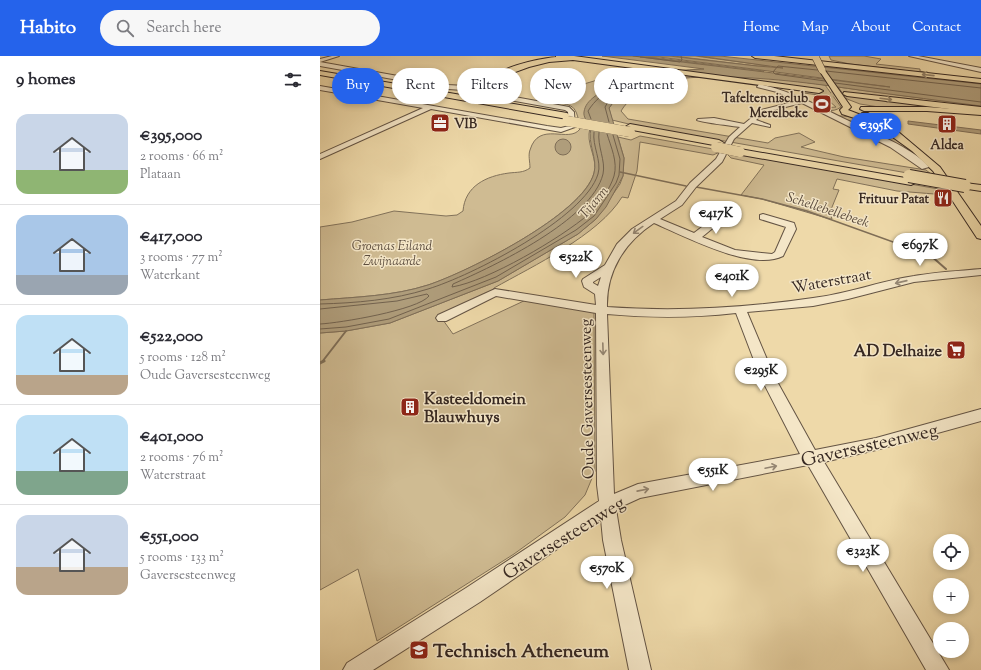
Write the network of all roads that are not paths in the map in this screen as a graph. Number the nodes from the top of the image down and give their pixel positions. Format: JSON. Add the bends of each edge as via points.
{"nodes":[{"id":1,"x":337,"y":56,"type":"edge"},
{"id":2,"x":534,"y":56,"type":"edge"},
{"id":3,"x":559,"y":56,"type":"edge"},
{"id":4,"x":755,"y":56,"type":"edge"},
{"id":5,"x":764,"y":56,"type":"edge"},
{"id":6,"x":794,"y":56,"type":"edge"},
{"id":7,"x":911,"y":56,"type":"edge"},
{"id":8,"x":582,"y":59,"type":"junction"},
{"id":9,"x":819,"y":59,"type":"edge"},
{"id":10,"x":320,"y":61,"type":"edge"},
{"id":11,"x":320,"y":64,"type":"edge"},
{"id":12,"x":520,"y":68,"type":"edge"},
{"id":13,"x":522,"y":69,"type":"edge"},
{"id":14,"x":981,"y":70,"type":"edge"},
{"id":15,"x":893,"y":71,"type":"junction"},
{"id":16,"x":320,"y":73,"type":"edge"},
{"id":17,"x":320,"y":77,"type":"edge"},
{"id":18,"x":731,"y":79,"type":"junction"},
{"id":19,"x":981,"y":81,"type":"edge"},
{"id":20,"x":759,"y":86,"type":"dead end"},
{"id":21,"x":457,"y":87,"type":"edge"},
{"id":22,"x":773,"y":88,"type":"junction"},
{"id":23,"x":321,"y":89,"type":"edge"},
{"id":24,"x":819,"y":91,"type":"tunnel mouth"},
{"id":25,"x":522,"y":100,"type":"edge"},
{"id":26,"x":802,"y":101,"type":"junction"},
{"id":27,"x":431,"y":107,"type":"junction"},
{"id":28,"x":852,"y":109,"type":"junction"},
{"id":29,"x":900,"y":109,"type":"junction"},
{"id":30,"x":822,"y":111,"type":"junction"},
{"id":31,"x":981,"y":112,"type":"edge"},
{"id":32,"x":567,"y":119,"type":"junction"},
{"id":33,"x":700,"y":120,"type":"dead end"},
{"id":34,"x":749,"y":124,"type":"junction"},
{"id":35,"x":768,"y":126,"type":"dead end"},
{"id":36,"x":915,"y":149,"type":"junction"},
{"id":37,"x":320,"y":157,"type":"edge"},
{"id":38,"x":925,"y":167,"type":"dead end"},
{"id":39,"x":981,"y":188,"type":"edge"},
{"id":40,"x":966,"y":189,"type":"junction"},
{"id":41,"x":981,"y":194,"type":"edge"},
{"id":42,"x":722,"y":216,"type":"dead end"},
{"id":43,"x":763,"y":217,"type":"dead end"},
{"id":44,"x":654,"y":220,"type":"junction"},
{"id":45,"x":981,"y":235,"type":"edge"},
{"id":46,"x":696,"y":237,"type":"junction"},
{"id":47,"x":609,"y":267,"type":"junction"},
{"id":48,"x":981,"y":272,"type":"edge"},
{"id":49,"x":601,"y":293,"type":"junction"},
{"id":50,"x":740,"y":309,"type":"junction"},
{"id":51,"x":602,"y":310,"type":"junction"},
{"id":52,"x":442,"y":318,"type":"dead end"},
{"id":53,"x":981,"y":415,"type":"edge"},
{"id":54,"x":811,"y":458,"type":"junction"},
{"id":55,"x":608,"y":505,"type":"junction"},
{"id":56,"x":354,"y":670,"type":"edge"},
{"id":57,"x":640,"y":670,"type":"edge"},
{"id":58,"x":938,"y":670,"type":"edge"}],
"edges":[{"from":1,"to":10,"type":"street"},
{"from":2,"to":12,"type":"highway","via":[[532,62]]},
{"from":3,"to":8,"type":"highway"},
{"from":4,"to":15,"type":"highway"},
{"from":5,"to":9,"type":"highway"},
{"from":6,"to":9,"type":"highway"},
{"from":7,"to":14,"type":"street"},
{"from":8,"to":13,"type":"highway","via":[[557,58],[539,61]]},
{"from":8,"to":18,"type":"highway"},
{"from":9,"to":15,"type":"highway","via":[[842,65]]},
{"from":9,"to":28,"type":"main road","bridge":true,"via":[[834,89]]},
{"from":11,"to":21,"type":"street"},
{"from":19,"to":15,"type":"highway","one_way":true},
{"from":16,"to":32,"type":"highway"},
{"from":17,"to":32,"type":"highway"},
{"from":18,"to":22,"type":"street"},
{"from":18,"to":24,"type":"highway"},
{"from":20,"to":22,"type":"street"},
{"from":22,"to":26,"type":"street"},
{"from":23,"to":27,"type":"street"},
{"from":25,"to":27,"type":"street","via":[[567,108],[571,112],[572,127],[561,130]]},
{"from":26,"to":30,"type":"street"},
{"from":26,"to":34,"type":"street","name":"Oude Gaversesteenweg","via":[[763,110]]},
{"from":27,"to":37,"type":"street"},
{"from":28,"to":29,"type":"main road"},
{"from":28,"to":29,"type":"main road"},
{"from":28,"to":30,"type":"street"},
{"from":28,"to":30,"type":"street"},
{"from":28,"to":31,"type":"highway","one_way":true},
{"from":28,"to":36,"type":"main road"},
{"from":28,"to":38,"type":"street","via":[[888,142]]},
{"from":29,"to":31,"type":"main road"},
{"from":29,"to":36,"type":"main road","via":[[890,113],[887,122],[915,146]]},
{"from":32,"to":40,"type":"highway","bridge":true},
{"from":33,"to":34,"type":"street"},
{"from":34,"to":35,"type":"street"},
{"from":34,"to":44,"type":"street","name":"Oude Gaversesteenweg","via":[[729,141],[719,160],[693,185],[679,203]]},
{"from":36,"to":45,"type":"main road","via":[[936,169]]},
{"from":39,"to":40,"type":"highway"},
{"from":40,"to":41,"type":"highway"},
{"from":42,"to":46,"type":"street"},
{"from":43,"to":46,"type":"street","via":[[791,225],[776,256],[733,253]]},
{"from":44,"to":46,"type":"street"},
{"from":44,"to":47,"type":"street","name":"Oude Gaversesteenweg","one_way":true,"via":[[635,231],[621,246]]},
{"from":47,"to":49,"type":"street","name":"Oude Gaversesteenweg"},
{"from":47,"to":49,"type":"street","name":"Oude Gaversesteenweg","via":[[587,282]]},
{"from":48,"to":50,"type":"street","name":"Waterstraat","one_way":true,"via":[[914,279],[813,302]]},
{"from":49,"to":51,"type":"street","name":"Oude Gaversesteenweg"},
{"from":50,"to":51,"type":"street","name":"Waterstraat","via":[[672,315]]},
{"from":50,"to":54,"type":"street","via":[[767,376]]},
{"from":51,"to":52,"type":"street","name":"Waterstraat","via":[[495,292]]},
{"from":51,"to":55,"type":"street","name":"Oude Gaversesteenweg","one_way":true,"via":[[605,485]]},
{"from":53,"to":54,"type":"street","name":"Gaversesteenweg","via":[[935,429]]},
{"from":55,"to":54,"type":"street","name":"Gaversesteenweg","one_way":true,"via":[[638,491]]},
{"from":54,"to":58,"type":"street"},
{"from":55,"to":56,"type":"street","name":"Gaversesteenweg"},
{"from":55,"to":57,"type":"street","name":"Oude Gaversesteenweg","via":[[612,540]]}]}
